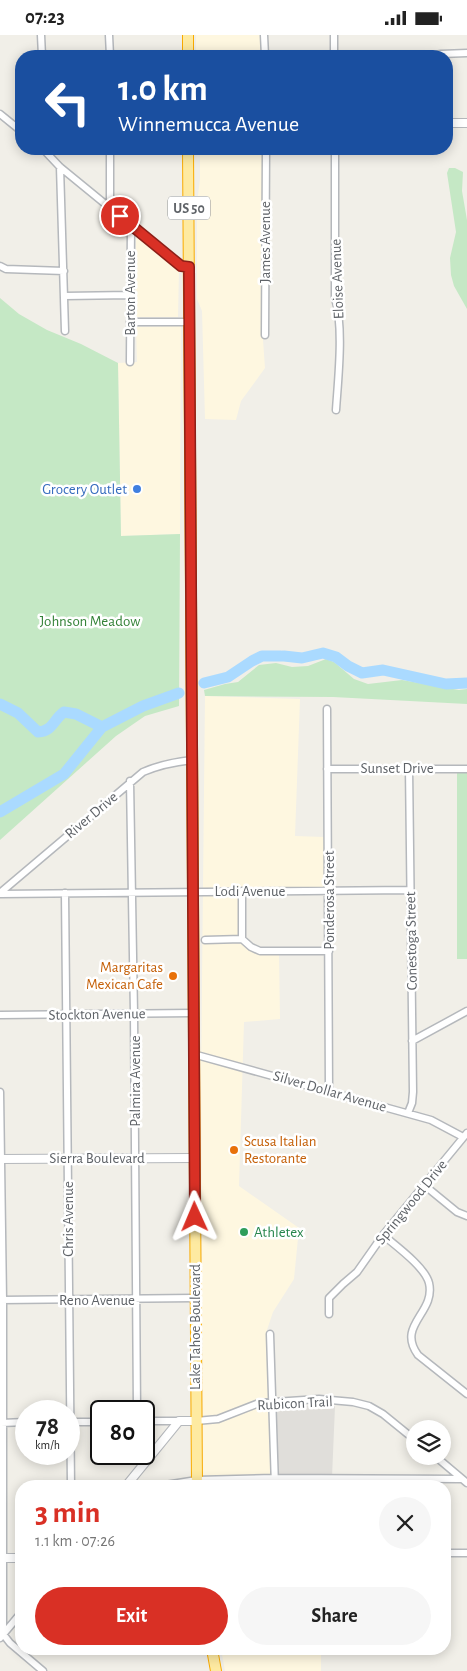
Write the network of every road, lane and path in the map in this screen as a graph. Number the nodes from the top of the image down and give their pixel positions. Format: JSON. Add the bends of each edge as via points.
{"nodes":[{"id":1,"x":41,"y":35,"type":"edge"},
{"id":2,"x":109,"y":35,"type":"edge"},
{"id":3,"x":188,"y":35,"type":"edge"},
{"id":4,"x":264,"y":35,"type":"edge"},
{"id":5,"x":334,"y":35,"type":"edge"},
{"id":6,"x":42,"y":50,"type":"edge"},
{"id":7,"x":110,"y":50,"type":"edge"},
{"id":8,"x":188,"y":50,"type":"edge"},
{"id":9,"x":265,"y":50,"type":"edge"},
{"id":10,"x":334,"y":50,"type":"edge"},
{"id":11,"x":467,"y":53,"type":"edge"},
{"id":12,"x":453,"y":54,"type":"edge"},
{"id":13,"x":0,"y":114,"type":"edge"},
{"id":14,"x":453,"y":123,"type":"edge"},
{"id":15,"x":467,"y":123,"type":"edge"},
{"id":16,"x":15,"y":126,"type":"edge"},
{"id":17,"x":49,"y":155,"type":"edge"},
{"id":18,"x":110,"y":155,"type":"edge"},
{"id":19,"x":188,"y":155,"type":"edge"},
{"id":20,"x":266,"y":155,"type":"edge"},
{"id":21,"x":334,"y":155,"type":"edge"},
{"id":22,"x":60,"y":167,"type":"junction"},
{"id":23,"x":110,"y":207,"type":"junction"},
{"id":24,"x":131,"y":225,"type":"junction"},
{"id":25,"x":0,"y":266,"type":"edge"},
{"id":26,"x":189,"y":267,"type":"junction"},
{"id":27,"x":64,"y":271,"type":"junction"},
{"id":28,"x":130,"y":295,"type":"junction"},
{"id":29,"x":65,"y":296,"type":"junction"},
{"id":30,"x":130,"y":322,"type":"junction"},
{"id":31,"x":189,"y":322,"type":"junction"},
{"id":32,"x":65,"y":331,"type":"dead end"},
{"id":33,"x":265,"y":335,"type":"dead end"},
{"id":34,"x":130,"y":362,"type":"dead end"},
{"id":35,"x":336,"y":410,"type":"dead end"},
{"id":36,"x":327,"y":709,"type":"dead end"},
{"id":37,"x":192,"y":760,"type":"junction"},
{"id":38,"x":409,"y":767,"type":"junction"},
{"id":39,"x":327,"y":769,"type":"junction"},
{"id":40,"x":467,"y":769,"type":"edge"},
{"id":41,"x":130,"y":781,"type":"junction"},
{"id":42,"x":329,"y":890,"type":"junction"},
{"id":43,"x":410,"y":890,"type":"junction"},
{"id":44,"x":192,"y":891,"type":"junction"},
{"id":45,"x":242,"y":891,"type":"junction"},
{"id":46,"x":131,"y":892,"type":"junction"},
{"id":47,"x":0,"y":893,"type":"edge"},
{"id":48,"x":65,"y":893,"type":"junction"},
{"id":49,"x":242,"y":939,"type":"junction"},
{"id":50,"x":205,"y":940,"type":"dead end"},
{"id":51,"x":329,"y":951,"type":"junction"},
{"id":52,"x":467,"y":1011,"type":"edge"},
{"id":53,"x":193,"y":1013,"type":"junction"},
{"id":54,"x":134,"y":1014,"type":"junction"},
{"id":55,"x":0,"y":1015,"type":"edge"},
{"id":56,"x":66,"y":1015,"type":"junction"},
{"id":57,"x":412,"y":1041,"type":"junction"},
{"id":58,"x":193,"y":1054,"type":"junction"},
{"id":59,"x":329,"y":1091,"type":"junction"},
{"id":60,"x":0,"y":1092,"type":"edge"},
{"id":61,"x":408,"y":1113,"type":"junction"},
{"id":62,"x":465,"y":1135,"type":"edge"},
{"id":63,"x":135,"y":1158,"type":"junction"},
{"id":64,"x":194,"y":1158,"type":"junction"},
{"id":65,"x":1,"y":1159,"type":"edge"},
{"id":66,"x":68,"y":1159,"type":"junction"},
{"id":67,"x":424,"y":1185,"type":"junction"},
{"id":68,"x":467,"y":1216,"type":"edge"},
{"id":69,"x":383,"y":1235,"type":"junction"},
{"id":70,"x":195,"y":1298,"type":"junction"},
{"id":71,"x":2,"y":1300,"type":"edge"},
{"id":72,"x":68,"y":1300,"type":"junction"},
{"id":73,"x":136,"y":1300,"type":"junction"},
{"id":74,"x":329,"y":1315,"type":"dead end"},
{"id":75,"x":270,"y":1334,"type":"dead end"},
{"id":76,"x":467,"y":1394,"type":"edge"},
{"id":77,"x":70,"y":1400,"type":"edge"},
{"id":78,"x":137,"y":1400,"type":"edge"},
{"id":79,"x":272,"y":1403,"type":"junction"},
{"id":80,"x":155,"y":1421,"type":"edge"},
{"id":81,"x":179,"y":1421,"type":"junction"},
{"id":82,"x":196,"y":1421,"type":"junction"},
{"id":83,"x":2,"y":1423,"type":"edge"},
{"id":84,"x":15,"y":1423,"type":"edge"},
{"id":85,"x":406,"y":1433,"type":"edge"},
{"id":86,"x":71,"y":1465,"type":"edge"},
{"id":87,"x":446,"y":1465,"type":"edge"},
{"id":88,"x":274,"y":1478,"type":"junction"},
{"id":89,"x":71,"y":1480,"type":"edge"},
{"id":90,"x":131,"y":1480,"type":"edge"},
{"id":91,"x":197,"y":1480,"type":"edge"},
{"id":92,"x":243,"y":1480,"type":"edge"},
{"id":93,"x":401,"y":1480,"type":"edge"},
{"id":94,"x":451,"y":1481,"type":"edge"},
{"id":95,"x":465,"y":1481,"type":"edge"},
{"id":96,"x":451,"y":1553,"type":"edge"},
{"id":97,"x":467,"y":1553,"type":"edge"},
{"id":98,"x":2,"y":1558,"type":"edge"},
{"id":99,"x":15,"y":1558,"type":"edge"},
{"id":100,"x":15,"y":1620,"type":"edge"},
{"id":101,"x":2,"y":1636,"type":"edge"},
{"id":102,"x":15,"y":1647,"type":"edge"},
{"id":103,"x":24,"y":1655,"type":"edge"},
{"id":104,"x":213,"y":1655,"type":"edge"},
{"id":105,"x":43,"y":1671,"type":"edge"},
{"id":106,"x":216,"y":1671,"type":"edge"}],
"edges":[{"from":1,"to":6,"type":"street"},
{"from":2,"to":7,"type":"street"},
{"from":3,"to":8,"type":"highway"},
{"from":4,"to":9,"type":"street"},
{"from":5,"to":10,"type":"street"},
{"from":11,"to":12,"type":"street"},
{"from":13,"to":16,"type":"street"},
{"from":14,"to":15,"type":"street"},
{"from":17,"to":22,"type":"street"},
{"from":18,"to":23,"type":"street"},
{"from":19,"to":26,"type":"highway","name":"Lake Tahoe Boulevard","number":"US 50"},
{"from":20,"to":33,"type":"street","name":"James Avenue"},
{"from":21,"to":35,"type":"street","name":"Eloise Avenue","via":[[339,377]]},
{"from":22,"to":23,"type":"street"},
{"from":22,"to":27,"type":"street"},
{"from":23,"to":24,"type":"street"},
{"from":24,"to":26,"type":"street","via":[[181,266]]},
{"from":24,"to":28,"type":"street","name":"Barton Avenue"},
{"from":25,"to":27,"type":"street","via":[[6,269]]},
{"from":26,"to":31,"type":"highway","name":"Lake Tahoe Boulevard","number":"US 50"},
{"from":27,"to":29,"type":"street"},
{"from":28,"to":29,"type":"street"},
{"from":28,"to":30,"type":"street","name":"Barton Avenue"},
{"from":29,"to":32,"type":"street"},
{"from":30,"to":31,"type":"street"},
{"from":30,"to":34,"type":"street","name":"Barton Avenue"},
{"from":31,"to":37,"type":"highway","name":"Lake Tahoe Boulevard","number":"US 50"},
{"from":36,"to":39,"type":"street","name":"Ponderosa Street"},
{"from":37,"to":41,"type":"street","name":"River Drive","via":[[157,766]]},
{"from":37,"to":44,"type":"highway","name":"Lake Tahoe Boulevard","number":"US 50"},
{"from":38,"to":39,"type":"street","name":"Sunset Drive"},
{"from":38,"to":40,"type":"street","name":"Sunset Drive"},
{"from":38,"to":43,"type":"street","name":"Conestoga Street"},
{"from":39,"to":42,"type":"street","name":"Ponderosa Street"},
{"from":41,"to":46,"type":"street","name":"Palmira Avenue"},
{"from":41,"to":47,"type":"street","name":"River Drive"},
{"from":42,"to":43,"type":"street","name":"Lodi Avenue"},
{"from":42,"to":45,"type":"street","name":"Lodi Avenue"},
{"from":42,"to":51,"type":"street","name":"Ponderosa Street"},
{"from":43,"to":57,"type":"street","name":"Conestoga Street"},
{"from":44,"to":45,"type":"street","name":"Lodi Avenue"},
{"from":44,"to":46,"type":"street","name":"Lodi Avenue"},
{"from":44,"to":53,"type":"highway","name":"Lake Tahoe Boulevard","number":"US 50"},
{"from":45,"to":49,"type":"street"},
{"from":46,"to":48,"type":"street","name":"Lodi Avenue"},
{"from":46,"to":54,"type":"street","name":"Palmira Avenue"},
{"from":47,"to":48,"type":"street","name":"Lodi Avenue"},
{"from":48,"to":56,"type":"street","name":"Chris Avenue"},
{"from":49,"to":50,"type":"street"},
{"from":49,"to":51,"type":"street","via":[[260,951]]},
{"from":51,"to":59,"type":"street","name":"Ponderosa Street"},
{"from":52,"to":57,"type":"street"},
{"from":53,"to":54,"type":"street","name":"Stockton Avenue"},
{"from":53,"to":58,"type":"highway","name":"Lake Tahoe Boulevard","number":"US 50"},
{"from":54,"to":56,"type":"street","name":"Stockton Avenue"},
{"from":54,"to":63,"type":"street","name":"Palmira Avenue"},
{"from":55,"to":56,"type":"street","name":"Stockton Avenue"},
{"from":56,"to":66,"type":"street","name":"Chris Avenue"},
{"from":57,"to":61,"type":"street","name":"Conestoga Street","via":[[413,1092]]},
{"from":58,"to":59,"type":"street","name":"Silver Dollar Avenue"},
{"from":58,"to":64,"type":"highway","name":"Lake Tahoe Boulevard","number":"US 50"},
{"from":59,"to":61,"type":"street","name":"Silver Dollar Avenue"},
{"from":60,"to":65,"type":"street"},
{"from":61,"to":62,"type":"street","name":"Silver Dollar Avenue"},
{"from":62,"to":67,"type":"street","name":"Springwood Drive"},
{"from":63,"to":64,"type":"street","name":"Sierra Boulevard"},
{"from":63,"to":66,"type":"street","name":"Sierra Boulevard"},
{"from":63,"to":73,"type":"street","name":"Palmira Avenue"},
{"from":64,"to":70,"type":"highway","name":"Lake Tahoe Boulevard","number":"US 50"},
{"from":65,"to":66,"type":"street","name":"Sierra Boulevard"},
{"from":65,"to":71,"type":"street"},
{"from":66,"to":72,"type":"street","name":"Chris Avenue"},
{"from":67,"to":68,"type":"street","via":[[457,1212]]},
{"from":67,"to":69,"type":"street","name":"Springwood Drive"},
{"from":69,"to":74,"type":"street","name":"Springwood Drive","via":[[357,1272],[329,1298]]},
{"from":69,"to":76,"type":"street","via":[[422,1270],[429,1282],[428,1302],[413,1326],[412,1347]]},
{"from":70,"to":73,"type":"street","name":"Reno Avenue"},
{"from":70,"to":82,"type":"highway","name":"Lake Tahoe Boulevard","number":"US 50"},
{"from":71,"to":72,"type":"street","name":"Reno Avenue"},
{"from":71,"to":83,"type":"street"},
{"from":72,"to":73,"type":"street","name":"Reno Avenue"},
{"from":72,"to":77,"type":"street","name":"Chris Avenue"},
{"from":73,"to":78,"type":"street","name":"Palmira Avenue"},
{"from":75,"to":79,"type":"street"},
{"from":79,"to":82,"type":"street","name":"Rubicon Trail","via":[[248,1406],[218,1419]]},
{"from":79,"to":85,"type":"street","name":"Rubicon Trail","via":[[318,1399],[353,1402],[383,1414]]},
{"from":79,"to":88,"type":"street"},
{"from":80,"to":81,"type":"street"},
{"from":81,"to":82,"type":"street"},
{"from":81,"to":90,"type":"street"},
{"from":82,"to":91,"type":"highway","name":"Lake Tahoe Boulevard","number":"US 50"},
{"from":83,"to":84,"type":"street"},
{"from":83,"to":98,"type":"street"},
{"from":86,"to":89,"type":"street","name":"Chris Avenue"},
{"from":87,"to":95,"type":"street"},
{"from":88,"to":92,"type":"street"},
{"from":88,"to":93,"type":"street"},
{"from":94,"to":95,"type":"street"},
{"from":96,"to":97,"type":"street"},
{"from":98,"to":99,"type":"street"},
{"from":98,"to":101,"type":"street"},
{"from":100,"to":101,"type":"street"},
{"from":101,"to":102,"type":"street"},
{"from":103,"to":105,"type":"street"},
{"from":104,"to":106,"type":"highway"}]}
